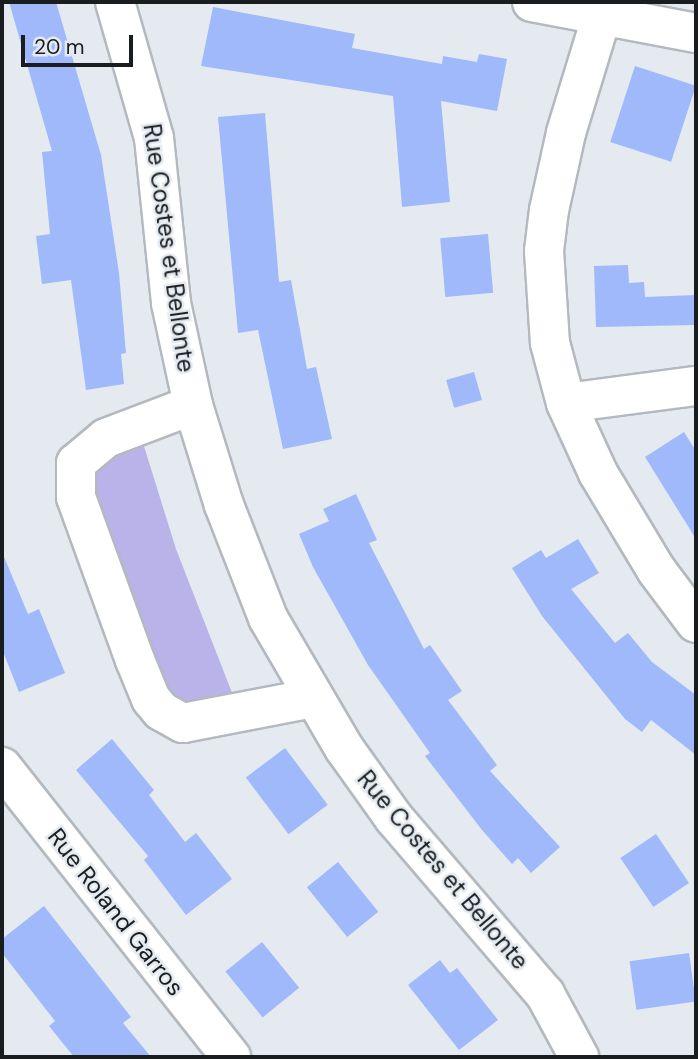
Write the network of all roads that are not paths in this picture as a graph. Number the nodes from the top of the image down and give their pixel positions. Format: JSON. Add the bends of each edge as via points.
{"nodes":[{"id":1,"x":115,"y":2,"type":"edge"},
{"id":2,"x":532,"y":2,"type":"edge"},
{"id":3,"x":602,"y":15,"type":"junction"},
{"id":4,"x":696,"y":33,"type":"edge"},
{"id":5,"x":696,"y":386,"type":"edge"},
{"id":6,"x":566,"y":403,"type":"junction"},
{"id":7,"x":193,"y":405,"type":"junction"},
{"id":8,"x":696,"y":623,"type":"edge"},
{"id":9,"x":313,"y":698,"type":"junction"},
{"id":10,"x":2,"y":767,"type":"edge"},
{"id":11,"x":231,"y":1057,"type":"edge"},
{"id":12,"x":579,"y":1057,"type":"edge"}],
"edges":[{"from":1,"to":7,"type":"street","name":"Rue Costes et Bellonte","via":[[154,138],[171,303]]},
{"from":2,"to":3,"type":"street"},
{"from":3,"to":4,"type":"street"},
{"from":3,"to":6,"type":"street","via":[[555,174],[544,251],[550,343]]},
{"from":5,"to":6,"type":"street"},
{"from":6,"to":8,"type":"street","via":[[622,515]]},
{"from":7,"to":9,"type":"street","name":"Rue Costes et Bellonte","via":[[247,568]]},
{"from":7,"to":9,"type":"street","via":[[106,438],[87,450],[74,471],[76,497],[140,673],[161,711],[183,723]]},
{"from":9,"to":12,"type":"street","name":"Rue Costes et Bellonte","via":[[394,818],[545,994]]},
{"from":10,"to":11,"type":"street","name":"Rue Roland Garros"}]}
